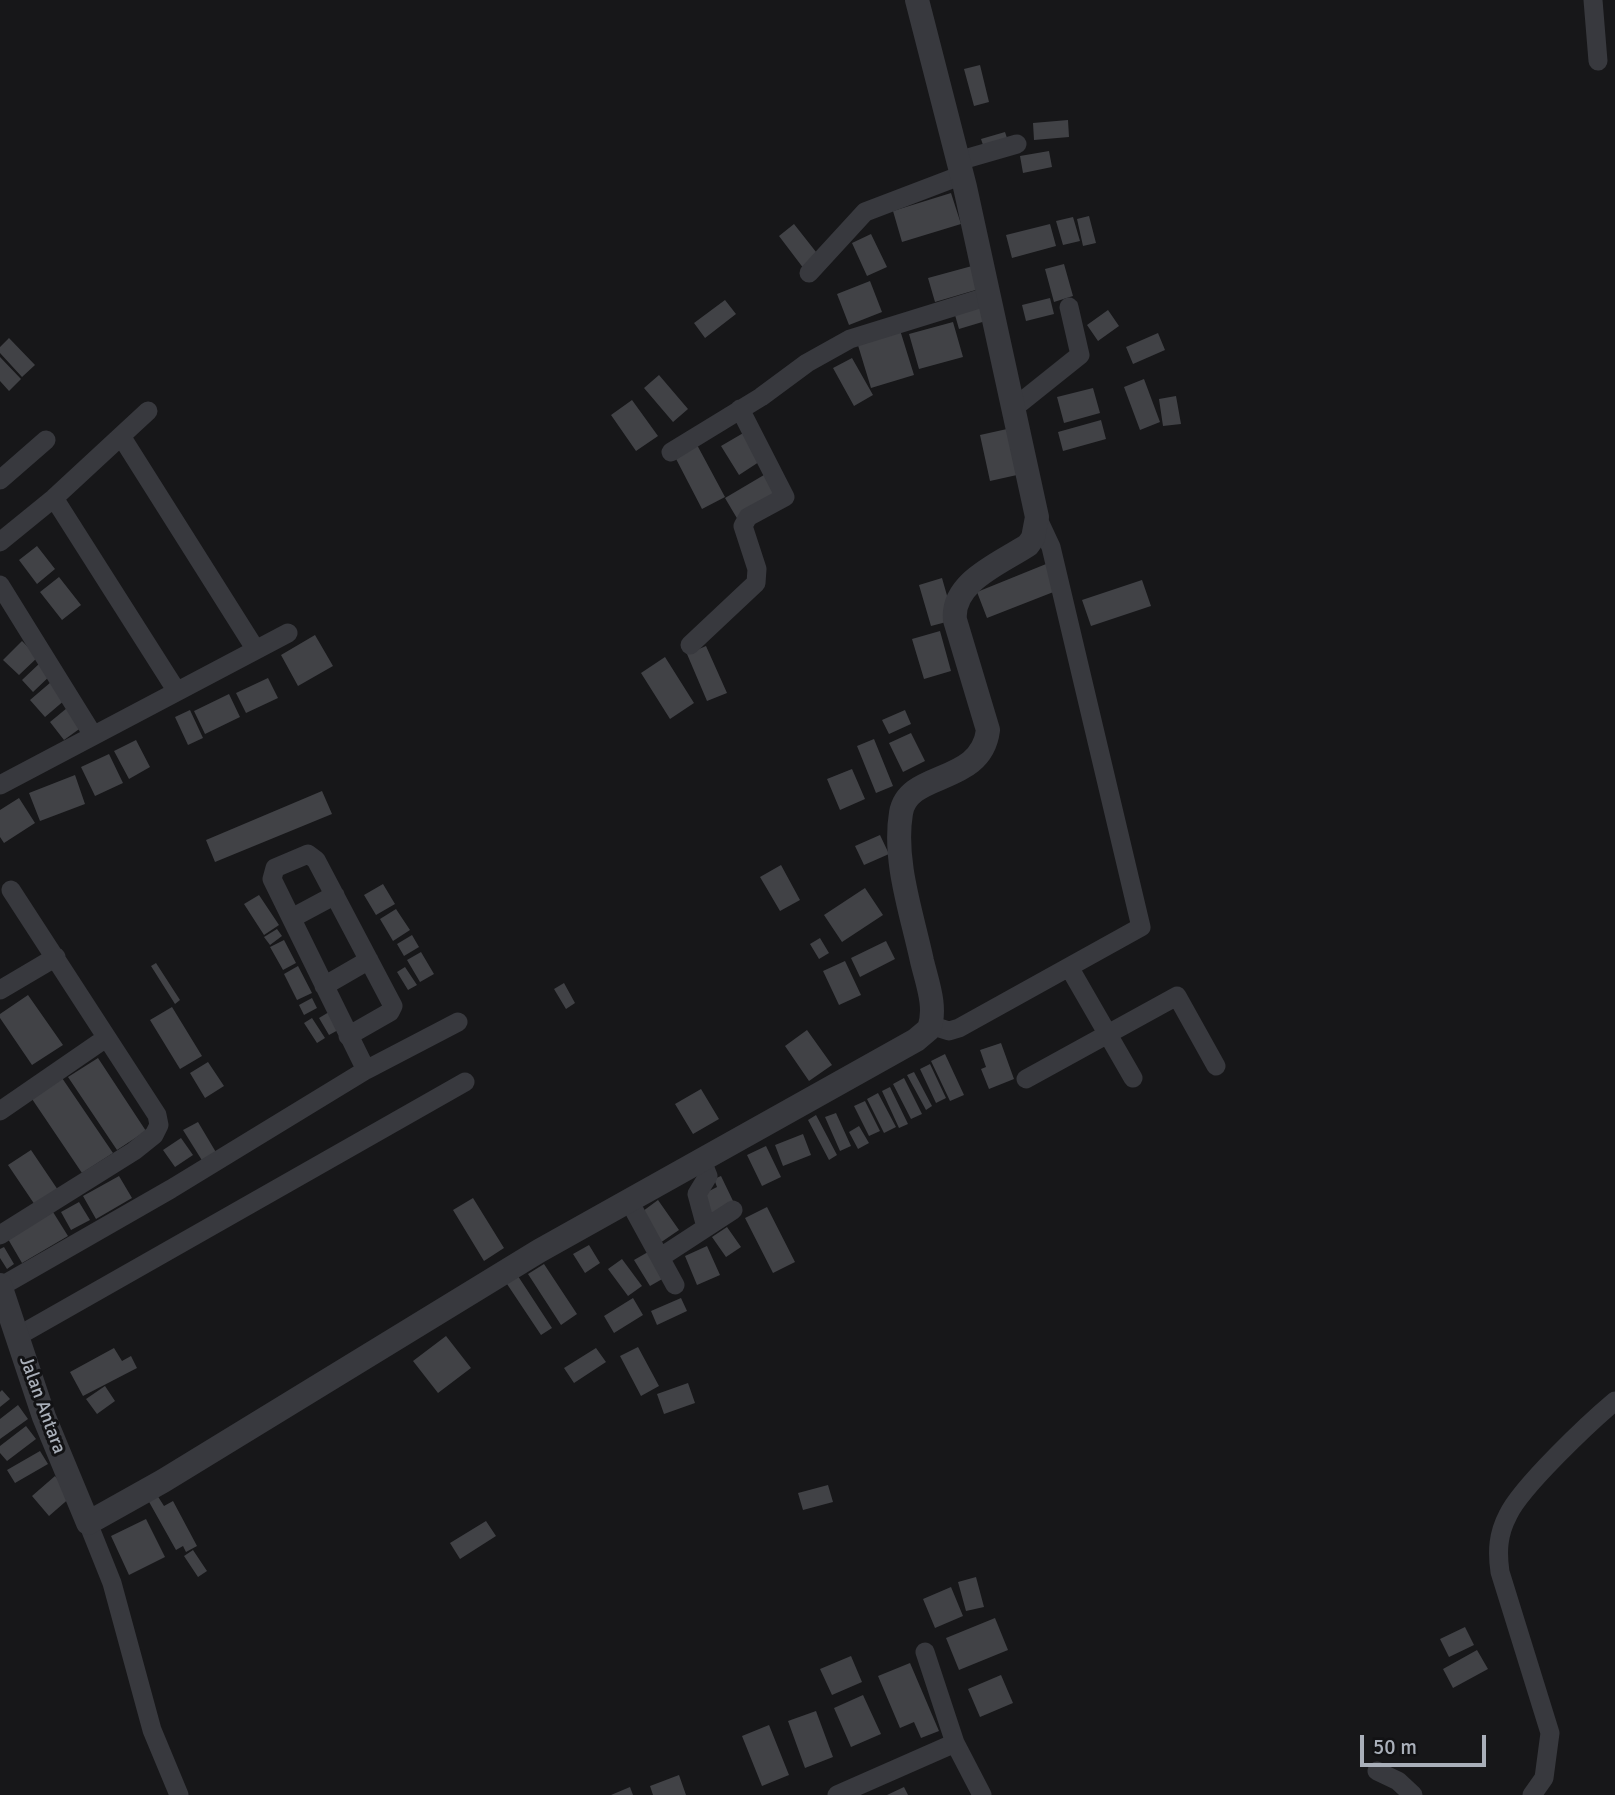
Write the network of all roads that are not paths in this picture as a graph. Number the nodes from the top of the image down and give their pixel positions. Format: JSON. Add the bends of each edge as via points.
{"nodes":[{"id":1,"x":917,"y":0,"type":"edge"},
{"id":2,"x":1593,"y":0,"type":"edge"},
{"id":3,"x":1598,"y":61,"type":"dead end"},
{"id":4,"x":1017,"y":144,"type":"dead end"},
{"id":5,"x":960,"y":168,"type":"junction"},
{"id":6,"x":810,"y":273,"type":"dead end"},
{"id":7,"x":989,"y":296,"type":"junction"},
{"id":8,"x":1069,"y":307,"type":"dead end"},
{"id":9,"x":1015,"y":407,"type":"junction"},
{"id":10,"x":740,"y":409,"type":"junction"},
{"id":11,"x":148,"y":411,"type":"dead end"},
{"id":12,"x":121,"y":436,"type":"junction"},
{"id":13,"x":46,"y":440,"type":"dead end"},
{"id":14,"x":671,"y":452,"type":"dead end"},
{"id":15,"x":0,"y":480,"type":"edge"},
{"id":16,"x":54,"y":498,"type":"junction"},
{"id":17,"x":1037,"y":517,"type":"junction"},
{"id":18,"x":0,"y":542,"type":"edge"},
{"id":19,"x":0,"y":584,"type":"edge"},
{"id":20,"x":288,"y":633,"type":"dead end"},
{"id":21,"x":690,"y":645,"type":"dead end"},
{"id":22,"x":256,"y":650,"type":"junction"},
{"id":23,"x":176,"y":690,"type":"junction"},
{"id":24,"x":93,"y":735,"type":"junction"},
{"id":25,"x":0,"y":785,"type":"edge"},
{"id":26,"x":11,"y":890,"type":"dead end"},
{"id":27,"x":335,"y":895,"type":"junction"},
{"id":28,"x":292,"y":918,"type":"junction"},
{"id":29,"x":56,"y":957,"type":"junction"},
{"id":30,"x":369,"y":960,"type":"junction"},
{"id":31,"x":1069,"y":967,"type":"junction"},
{"id":32,"x":324,"y":986,"type":"junction"},
{"id":33,"x":0,"y":990,"type":"edge"},
{"id":34,"x":458,"y":1022,"type":"dead end"},
{"id":35,"x":930,"y":1025,"type":"junction"},
{"id":36,"x":1108,"y":1034,"type":"junction"},
{"id":37,"x":348,"y":1037,"type":"junction"},
{"id":38,"x":106,"y":1038,"type":"junction"},
{"id":39,"x":1216,"y":1066,"type":"dead end"},
{"id":40,"x":366,"y":1070,"type":"junction"},
{"id":41,"x":1132,"y":1078,"type":"dead end"},
{"id":42,"x":1026,"y":1079,"type":"dead end"},
{"id":43,"x":465,"y":1082,"type":"dead end"},
{"id":44,"x":0,"y":1111,"type":"edge"},
{"id":45,"x":702,"y":1161,"type":"junction"},
{"id":46,"x":629,"y":1201,"type":"junction"},
{"id":47,"x":733,"y":1210,"type":"dead end"},
{"id":48,"x":706,"y":1227,"type":"junction"},
{"id":49,"x":0,"y":1234,"type":"edge"},
{"id":50,"x":661,"y":1257,"type":"junction"},
{"id":51,"x":675,"y":1285,"type":"dead end"},
{"id":52,"x":0,"y":1286,"type":"edge"},
{"id":53,"x":18,"y":1336,"type":"junction"},
{"id":54,"x":1615,"y":1401,"type":"edge"},
{"id":55,"x":88,"y":1523,"type":"junction"},
{"id":56,"x":925,"y":1652,"type":"dead end"},
{"id":57,"x":955,"y":1743,"type":"junction"},
{"id":58,"x":1377,"y":1771,"type":"dead end"},
{"id":59,"x":179,"y":1795,"type":"edge"},
{"id":60,"x":838,"y":1795,"type":"edge"},
{"id":61,"x":982,"y":1795,"type":"edge"},
{"id":62,"x":1413,"y":1795,"type":"edge"},
{"id":63,"x":1532,"y":1795,"type":"edge"}],
"edges":[{"from":1,"to":5,"type":"street"},
{"from":2,"to":3,"type":"street"},
{"from":4,"to":5,"type":"street"},
{"from":5,"to":6,"type":"street","via":[[866,212]]},
{"from":5,"to":7,"type":"street"},
{"from":7,"to":9,"type":"street"},
{"from":7,"to":10,"type":"street","via":[[850,339]]},
{"from":8,"to":9,"type":"street","via":[[1080,355]]},
{"from":9,"to":17,"type":"street"},
{"from":10,"to":14,"type":"street"},
{"from":10,"to":21,"type":"street","via":[[785,496],[748,517],[743,526],[757,569],[754,589]]},
{"from":11,"to":12,"type":"street"},
{"from":12,"to":16,"type":"street"},
{"from":12,"to":22,"type":"street"},
{"from":13,"to":15,"type":"street"},
{"from":16,"to":18,"type":"street"},
{"from":16,"to":23,"type":"street"},
{"from":17,"to":31,"type":"street","via":[[1051,547],[1141,927]]},
{"from":17,"to":35,"type":"street","via":[[1028,545],[964,589],[956,606],[955,620],[988,730],[986,746],[976,761],[913,793],[902,808],[900,849],[931,1001]]},
{"from":19,"to":24,"type":"street"},
{"from":20,"to":22,"type":"street"},
{"from":22,"to":23,"type":"street"},
{"from":23,"to":24,"type":"street"},
{"from":24,"to":25,"type":"street"},
{"from":26,"to":29,"type":"street"},
{"from":27,"to":28,"type":"street"},
{"from":27,"to":28,"type":"street","via":[[312,856],[275,867],[272,878]]},
{"from":27,"to":30,"type":"street"},
{"from":28,"to":32,"type":"street"},
{"from":29,"to":33,"type":"street"},
{"from":29,"to":38,"type":"street"},
{"from":30,"to":32,"type":"street"},
{"from":30,"to":37,"type":"street","via":[[392,1009]]},
{"from":31,"to":35,"type":"street","via":[[958,1028],[949,1031]]},
{"from":31,"to":36,"type":"street"},
{"from":32,"to":37,"type":"street"},
{"from":34,"to":40,"type":"street"},
{"from":35,"to":45,"type":"street","via":[[916,1040]]},
{"from":36,"to":39,"type":"street","via":[[1177,996]]},
{"from":36,"to":41,"type":"street"},
{"from":36,"to":42,"type":"street"},
{"from":37,"to":40,"type":"street"},
{"from":38,"to":44,"type":"street"},
{"from":38,"to":49,"type":"street","via":[[157,1115],[158,1129],[134,1151]]},
{"from":40,"to":52,"type":"street"},
{"from":43,"to":53,"type":"street"},
{"from":45,"to":46,"type":"street"},
{"from":45,"to":48,"type":"street","via":[[708,1176],[697,1191]]},
{"from":46,"to":50,"type":"street"},
{"from":46,"to":55,"type":"street"},
{"from":47,"to":48,"type":"street"},
{"from":48,"to":50,"type":"street"},
{"from":50,"to":51,"type":"street"},
{"from":52,"to":53,"type":"street","name":"Jalan Antara"},
{"from":53,"to":55,"type":"street","name":"Jalan Antara","via":[[44,1417]]},
{"from":54,"to":63,"type":"street","via":[[1523,1494],[1509,1511],[1499,1537],[1500,1572],[1550,1733],[1544,1778]]},
{"from":55,"to":59,"type":"street","via":[[112,1583],[152,1730]]},
{"from":56,"to":57,"type":"street"},
{"from":57,"to":60,"type":"street"},
{"from":57,"to":61,"type":"street"},
{"from":58,"to":62,"type":"street"}]}
